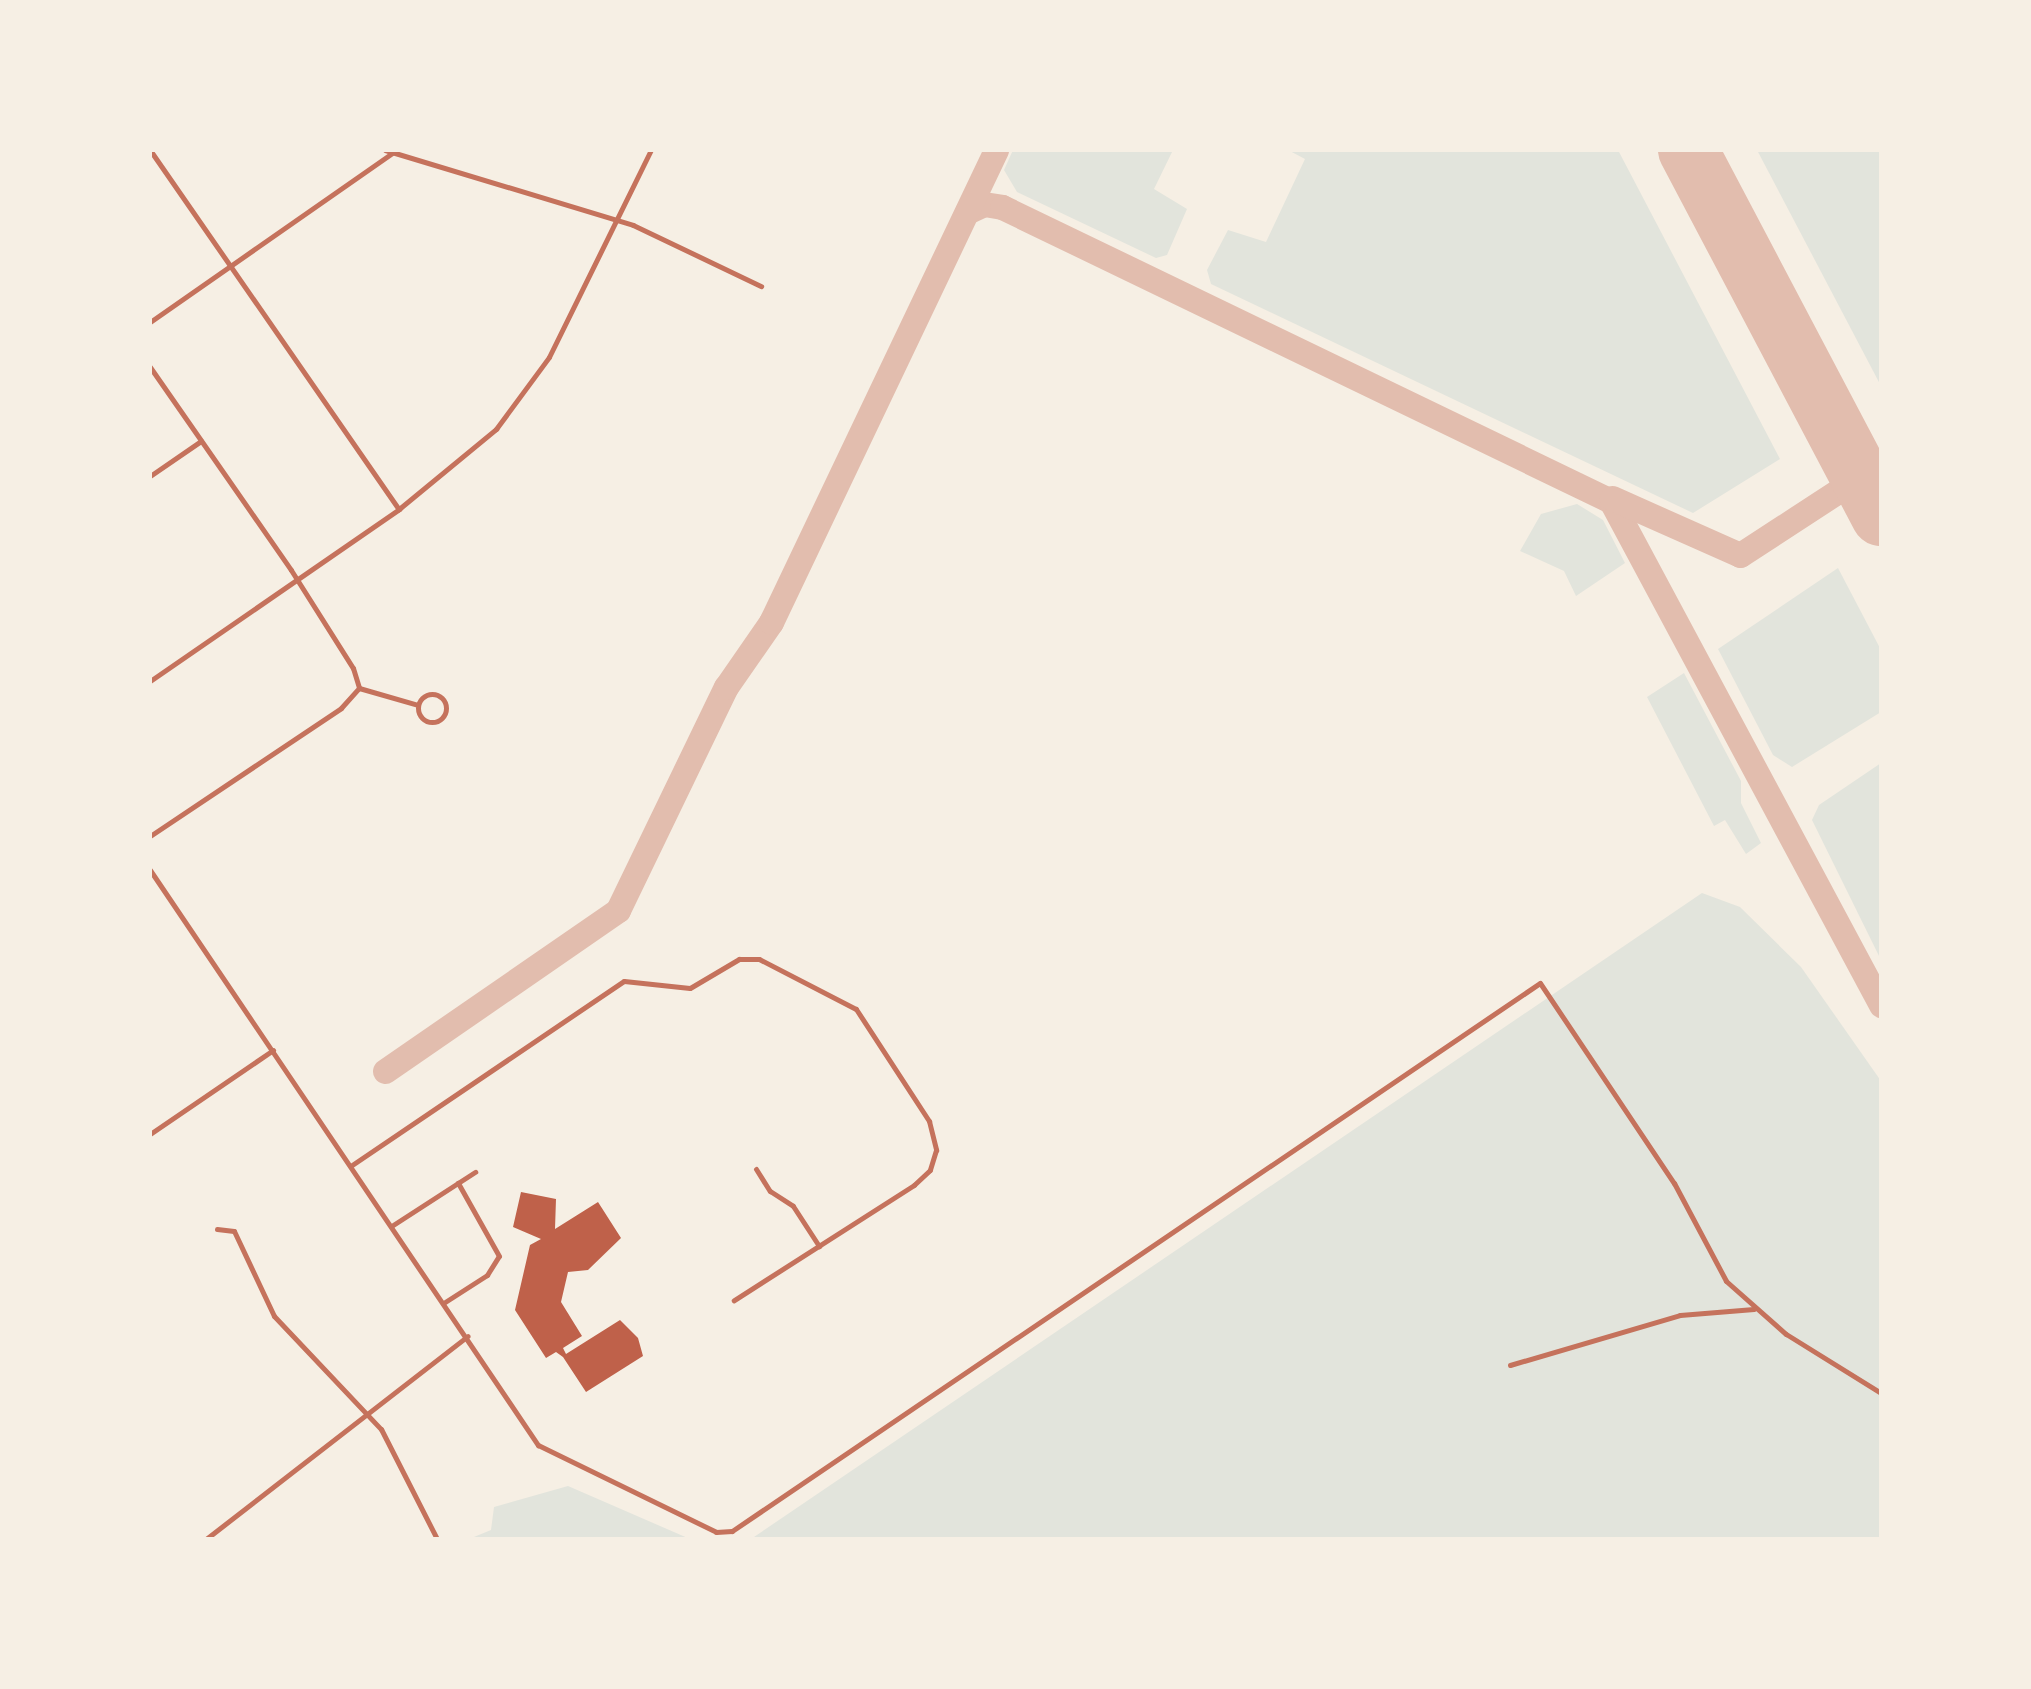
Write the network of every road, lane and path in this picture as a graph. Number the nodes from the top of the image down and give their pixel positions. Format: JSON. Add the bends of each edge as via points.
{"nodes":[{"id":1,"x":150,"y":150,"type":"edge"},
{"id":2,"x":384,"y":150,"type":"edge"},
{"id":3,"x":651,"y":150,"type":"edge"},
{"id":4,"x":396,"y":151,"type":"edge"},
{"id":5,"x":616,"y":220,"type":"junction"},
{"id":6,"x":230,"y":268,"type":"junction"},
{"id":7,"x":761,"y":286,"type":"dead end"},
{"id":8,"x":150,"y":322,"type":"edge"},
{"id":9,"x":150,"y":367,"type":"edge"},
{"id":10,"x":202,"y":441,"type":"junction"},
{"id":11,"x":150,"y":476,"type":"edge"},
{"id":12,"x":398,"y":510,"type":"junction"},
{"id":13,"x":296,"y":580,"type":"junction"},
{"id":14,"x":150,"y":681,"type":"edge"},
{"id":15,"x":359,"y":688,"type":"junction"},
{"id":16,"x":418,"y":705,"type":"junction"},
{"id":17,"x":150,"y":836,"type":"edge"},
{"id":18,"x":150,"y":870,"type":"edge"},
{"id":19,"x":273,"y":1050,"type":"junction"},
{"id":20,"x":150,"y":1134,"type":"edge"},
{"id":21,"x":352,"y":1165,"type":"junction"},
{"id":22,"x":756,"y":1169,"type":"dead end"},
{"id":23,"x":475,"y":1172,"type":"dead end"},
{"id":24,"x":458,"y":1183,"type":"junction"},
{"id":25,"x":393,"y":1225,"type":"junction"},
{"id":26,"x":216,"y":1229,"type":"dead end"},
{"id":27,"x":819,"y":1246,"type":"junction"},
{"id":28,"x":734,"y":1300,"type":"dead end"},
{"id":29,"x":445,"y":1302,"type":"junction"},
{"id":30,"x":1754,"y":1309,"type":"junction"},
{"id":31,"x":468,"y":1336,"type":"junction"},
{"id":32,"x":1510,"y":1364,"type":"dead end"},
{"id":33,"x":1881,"y":1393,"type":"edge"},
{"id":34,"x":368,"y":1414,"type":"junction"},
{"id":35,"x":206,"y":1539,"type":"edge"},
{"id":36,"x":437,"y":1539,"type":"edge"}],
"edges":[{"from":1,"to":6,"type":"street"},
{"from":2,"to":4,"type":"street"},
{"from":3,"to":5,"type":"street"},
{"from":4,"to":5,"type":"street"},
{"from":4,"to":6,"type":"street"},
{"from":5,"to":7,"type":"street"},
{"from":5,"to":12,"type":"street","via":[[526,390],[496,429]]},
{"from":6,"to":8,"type":"street"},
{"from":6,"to":12,"type":"street"},
{"from":9,"to":10,"type":"street"},
{"from":10,"to":11,"type":"street"},
{"from":10,"to":13,"type":"street"},
{"from":12,"to":13,"type":"street"},
{"from":13,"to":14,"type":"street"},
{"from":13,"to":15,"type":"street"},
{"from":15,"to":16,"type":"street"},
{"from":15,"to":17,"type":"street","via":[[342,708]]},
{"from":16,"to":16,"type":"street","via":[[433,694],[446,710],[431,722]]},
{"from":18,"to":19,"type":"street"},
{"from":19,"to":20,"type":"street"},
{"from":19,"to":21,"type":"street"},
{"from":21,"to":25,"type":"street"},
{"from":21,"to":27,"type":"street","via":[[624,982],[690,988],[751,958],[851,1004],[936,1140],[923,1178]]},
{"from":22,"to":27,"type":"street","via":[[793,1206]]},
{"from":23,"to":24,"type":"street"},
{"from":24,"to":25,"type":"street"},
{"from":24,"to":29,"type":"street","via":[[499,1256],[488,1275]]},
{"from":25,"to":29,"type":"street"},
{"from":26,"to":34,"type":"street","via":[[234,1230],[274,1316]]},
{"from":27,"to":28,"type":"street"},
{"from":29,"to":31,"type":"street"},
{"from":30,"to":31,"type":"street","via":[[1720,1272],[1674,1182],[1540,982],[726,1533],[548,1454]]},
{"from":30,"to":32,"type":"street","via":[[1680,1315]]},
{"from":30,"to":33,"type":"street"},
{"from":31,"to":34,"type":"street"},
{"from":34,"to":35,"type":"street"},
{"from":34,"to":36,"type":"street","via":[[398,1457]]}]}
